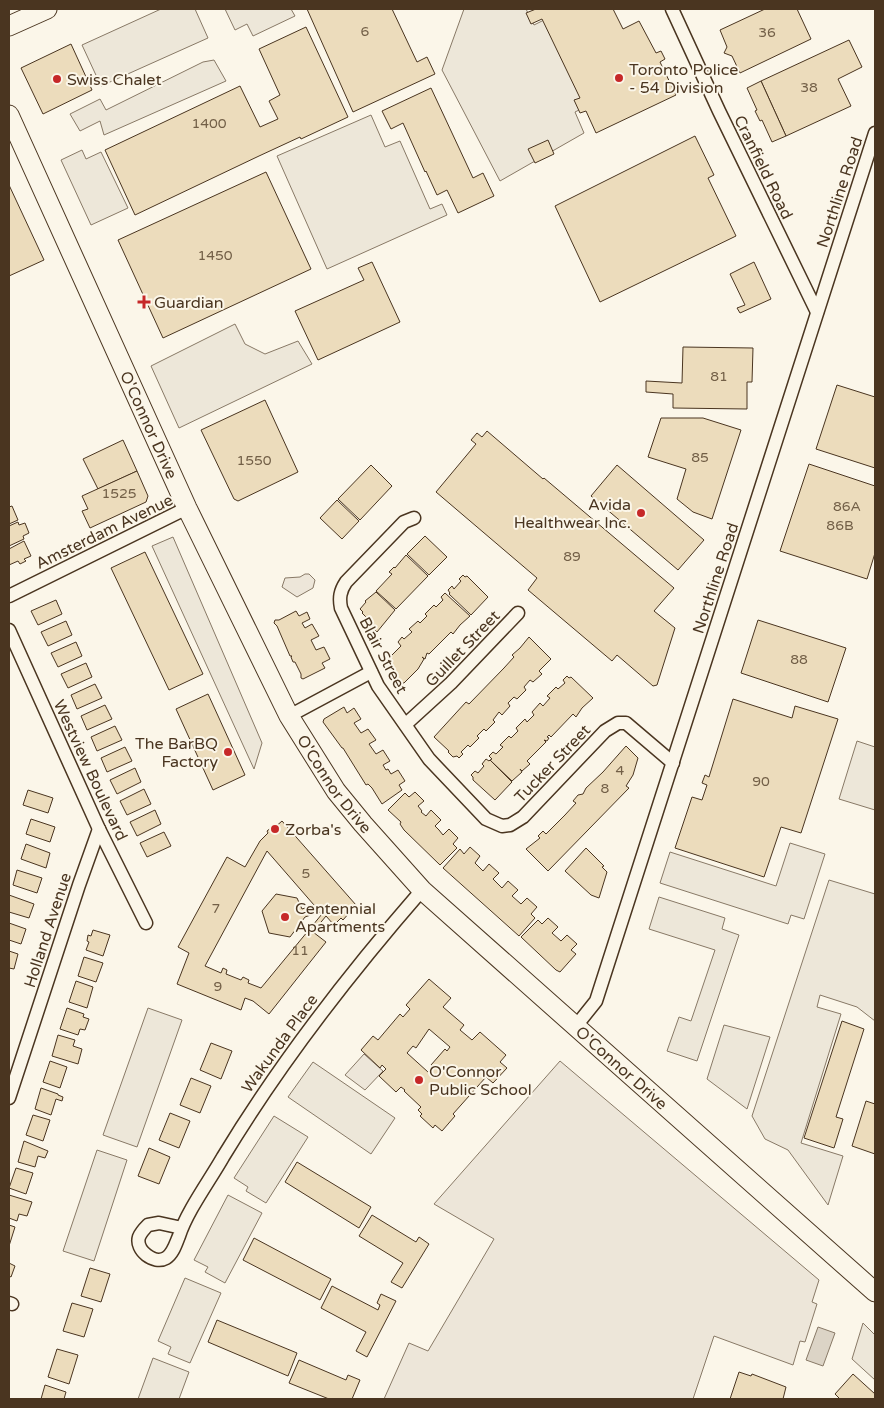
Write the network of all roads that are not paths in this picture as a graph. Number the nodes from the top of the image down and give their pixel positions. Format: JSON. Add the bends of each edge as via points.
{"nodes":[{"id":1,"x":46,"y":9,"type":"edge"},
{"id":2,"x":672,"y":9,"type":"edge"},
{"id":3,"x":9,"y":26,"type":"edge"},
{"id":4,"x":9,"y":115,"type":"edge"},
{"id":5,"x":875,"y":133,"type":"edge"},
{"id":6,"x":817,"y":312,"type":"junction"},
{"id":7,"x":187,"y":508,"type":"junction"},
{"id":8,"x":414,"y":518,"type":"dead end"},
{"id":9,"x":9,"y":596,"type":"edge"},
{"id":10,"x":518,"y":613,"type":"dead end"},
{"id":11,"x":9,"y":630,"type":"edge"},
{"id":12,"x":371,"y":672,"type":"junction"},
{"id":13,"x":289,"y":716,"type":"junction"},
{"id":14,"x":406,"y":724,"type":"junction"},
{"id":15,"x":673,"y":763,"type":"junction"},
{"id":16,"x":502,"y":826,"type":"joint"},
{"id":17,"x":99,"y":829,"type":"junction"},
{"id":18,"x":422,"y":890,"type":"junction"},
{"id":19,"x":146,"y":923,"type":"dead end"},
{"id":20,"x":576,"y":1026,"type":"junction"},
{"id":21,"x":9,"y":1098,"type":"edge"},
{"id":22,"x":182,"y":1228,"type":"dead end"},
{"id":23,"x":875,"y":1292,"type":"edge"}],
"edges":[{"from":1,"to":3,"type":"main road"},
{"from":2,"to":6,"type":"street","name":"Cranfield Road"},
{"from":4,"to":7,"type":"main road","name":"O'Connor Drive"},
{"from":5,"to":6,"type":"street","name":"Northline Road"},
{"from":6,"to":15,"type":"street","name":"Northline Road"},
{"from":7,"to":9,"type":"street","name":"Amsterdam Avenue"},
{"from":7,"to":13,"type":"main road","name":"O'Connor Drive"},
{"from":8,"to":12,"type":"street","name":"Blair Street","via":[[404,522],[346,582],[340,596],[342,608]]},
{"from":10,"to":14,"type":"street","name":"Guillet Street","via":[[446,688]]},
{"from":11,"to":17,"type":"street","name":"Westview Boulevard"},
{"from":12,"to":13,"type":"street"},
{"from":12,"to":14,"type":"street","name":"Blair Street"},
{"from":13,"to":18,"type":"main road","name":"O'Connor Drive","via":[[336,791]]},
{"from":14,"to":16,"type":"street","name":"Blair Street","via":[[429,759],[448,780],[486,819]]},
{"from":15,"to":16,"type":"street","name":"Tucker Street","via":[[626,723],[618,723],[606,731],[523,817],[510,826]]},
{"from":15,"to":20,"type":"street","name":"Northline Road","via":[[596,1001]]},
{"from":17,"to":19,"type":"street","name":"Westview Boulevard"},
{"from":17,"to":21,"type":"street","name":"Holland Avenue"},
{"from":18,"to":20,"type":"main road","name":"O'Connor Drive"},
{"from":18,"to":22,"type":"street","name":"Wakunda Place","via":[[347,978],[295,1047],[251,1111]]},
{"from":20,"to":23,"type":"main road","name":"O'Connor Drive"}]}
